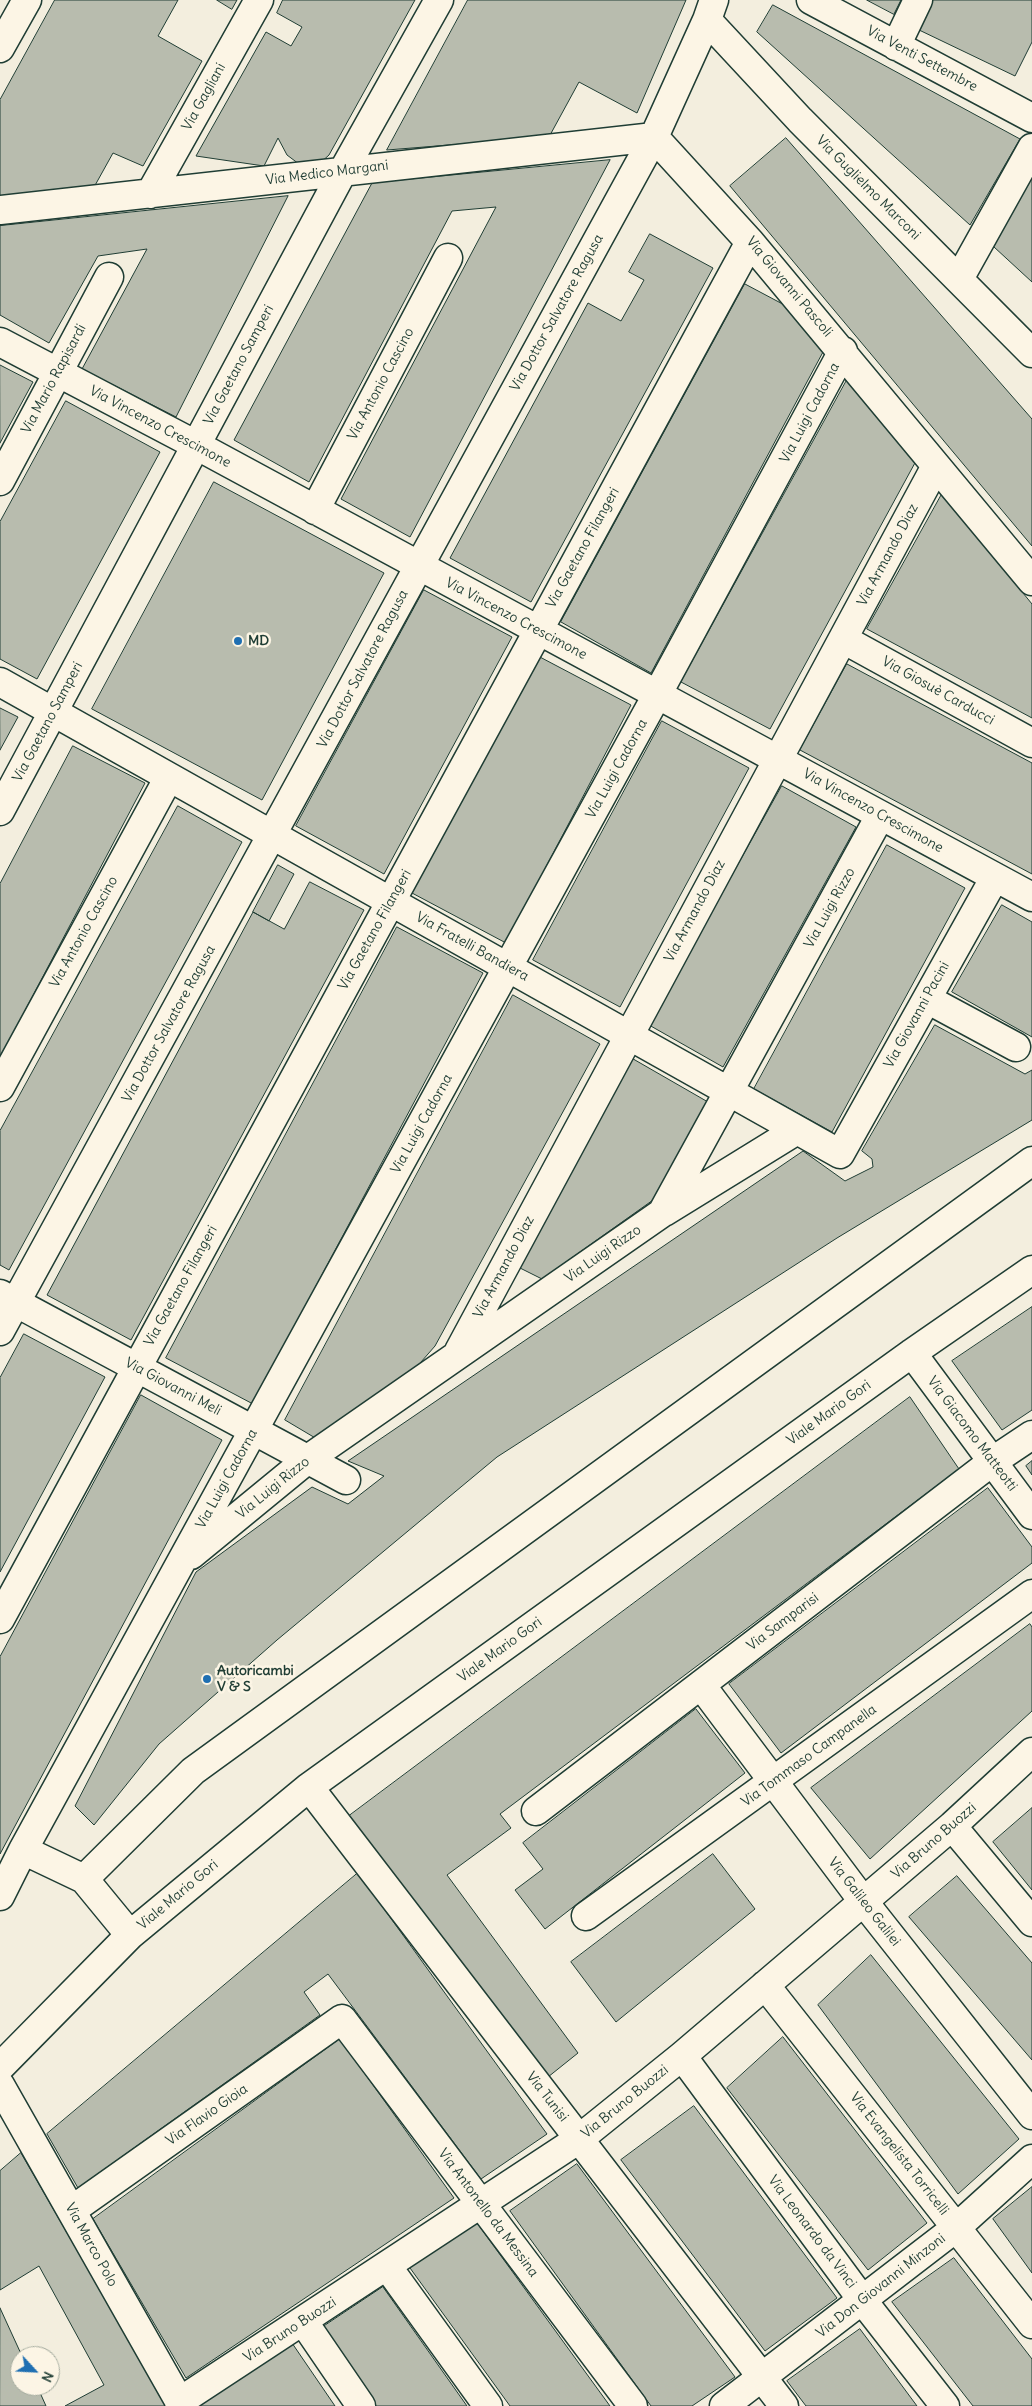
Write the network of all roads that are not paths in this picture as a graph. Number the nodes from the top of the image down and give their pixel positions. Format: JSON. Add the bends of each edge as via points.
{"nodes":[{"id":1,"x":27,"y":0,"type":"edge"},
{"id":2,"x":259,"y":0,"type":"edge"},
{"id":3,"x":439,"y":0,"type":"edge"},
{"id":4,"x":811,"y":0,"type":"edge"},
{"id":5,"x":918,"y":0,"type":"edge"},
{"id":6,"x":710,"y":10,"type":"edge"},
{"id":7,"x":896,"y":46,"type":"junction"},
{"id":8,"x":0,"y":48,"type":"edge"},
{"id":9,"x":1032,"y":118,"type":"edge"},
{"id":10,"x":654,"y":137,"type":"junction"},
{"id":11,"x":1032,"y":148,"type":"edge"},
{"id":12,"x":343,"y":171,"type":"junction"},
{"id":13,"x":150,"y":194,"type":"junction"},
{"id":14,"x":0,"y":210,"type":"edge"},
{"id":15,"x":750,"y":242,"type":"junction"},
{"id":16,"x":448,"y":258,"type":"dead end"},
{"id":17,"x":109,"y":277,"type":"dead end"},
{"id":18,"x":958,"y":279,"type":"junction"},
{"id":19,"x":0,"y":342,"type":"edge"},
{"id":20,"x":843,"y":351,"type":"junction"},
{"id":21,"x":1032,"y":354,"type":"edge"},
{"id":22,"x":57,"y":374,"type":"junction"},
{"id":23,"x":196,"y":445,"type":"junction"},
{"id":24,"x":936,"y":466,"type":"junction"},
{"id":25,"x":0,"y":481,"type":"edge"},
{"id":26,"x":315,"y":510,"type":"junction"},
{"id":27,"x":418,"y":566,"type":"junction"},
{"id":28,"x":1032,"y":581,"type":"edge"},
{"id":29,"x":539,"y":630,"type":"junction"},
{"id":30,"x":843,"y":639,"type":"junction"},
{"id":31,"x":0,"y":682,"type":"edge"},
{"id":32,"x":658,"y":695,"type":"junction"},
{"id":33,"x":53,"y":712,"type":"junction"},
{"id":34,"x":1032,"y":743,"type":"edge"},
{"id":35,"x":778,"y":758,"type":"junction"},
{"id":36,"x":169,"y":777,"type":"junction"},
{"id":37,"x":0,"y":811,"type":"edge"},
{"id":38,"x":880,"y":816,"type":"junction"},
{"id":39,"x":272,"y":835,"type":"junction"},
{"id":40,"x":995,"y":877,"type":"junction"},
{"id":41,"x":1032,"y":897,"type":"edge"},
{"id":42,"x":390,"y":901,"type":"junction"},
{"id":43,"x":508,"y":968,"type":"junction"},
{"id":44,"x":927,"y":999,"type":"junction"},
{"id":45,"x":628,"y":1035,"type":"junction"},
{"id":46,"x":1016,"y":1047,"type":"dead end"},
{"id":47,"x":0,"y":1087,"type":"edge"},
{"id":48,"x":729,"y":1092,"type":"junction"},
{"id":49,"x":797,"y":1130,"type":"junction"},
{"id":50,"x":840,"y":1154,"type":"joint"},
{"id":51,"x":1032,"y":1161,"type":"edge"},
{"id":52,"x":662,"y":1213,"type":"junction"},
{"id":53,"x":1032,"y":1270,"type":"edge"},
{"id":54,"x":8,"y":1298,"type":"edge"},
{"id":55,"x":0,"y":1332,"type":"edge"},
{"id":56,"x":912,"y":1353,"type":"junction"},
{"id":57,"x":456,"y":1356,"type":"junction"},
{"id":58,"x":137,"y":1367,"type":"junction"},
{"id":59,"x":254,"y":1430,"type":"junction"},
{"id":60,"x":1032,"y":1435,"type":"edge"},
{"id":61,"x":308,"y":1459,"type":"junction"},
{"id":62,"x":993,"y":1460,"type":"junction"},
{"id":63,"x":346,"y":1480,"type":"dead end"},
{"id":64,"x":1032,"y":1515,"type":"edge"},
{"id":65,"x":180,"y":1564,"type":"junction"},
{"id":66,"x":1032,"y":1594,"type":"edge"},
{"id":67,"x":0,"y":1618,"type":"edge"},
{"id":68,"x":701,"y":1684,"type":"junction"},
{"id":69,"x":1031,"y":1756,"type":"edge"},
{"id":70,"x":773,"y":1782,"type":"junction"},
{"id":71,"x":309,"y":1787,"type":"junction"},
{"id":72,"x":536,"y":1811,"type":"dead end"},
{"id":73,"x":952,"y":1826,"type":"junction"},
{"id":74,"x":23,"y":1850,"type":"junction"},
{"id":75,"x":84,"y":1879,"type":"junction"},
{"id":76,"x":0,"y":1896,"type":"edge"},
{"id":77,"x":863,"y":1902,"type":"junction"},
{"id":78,"x":586,"y":1916,"type":"dead end"},
{"id":79,"x":1032,"y":1922,"type":"edge"},
{"id":80,"x":130,"y":1935,"type":"junction"},
{"id":81,"x":765,"y":1985,"type":"junction"},
{"id":82,"x":342,"y":2019,"type":"joint"},
{"id":83,"x":682,"y":2056,"type":"junction"},
{"id":84,"x":0,"y":2067,"type":"edge"},
{"id":85,"x":0,"y":2085,"type":"edge"},
{"id":86,"x":1032,"y":2115,"type":"edge"},
{"id":87,"x":580,"y":2139,"type":"junction"},
{"id":88,"x":1032,"y":2159,"type":"edge"},
{"id":89,"x":481,"y":2204,"type":"junction"},
{"id":90,"x":72,"y":2210,"type":"junction"},
{"id":91,"x":957,"y":2227,"type":"junction"},
{"id":92,"x":388,"y":2266,"type":"junction"},
{"id":93,"x":863,"y":2301,"type":"junction"},
{"id":94,"x":303,"y":2321,"type":"junction"},
{"id":95,"x":1032,"y":2324,"type":"edge"},
{"id":96,"x":763,"y":2377,"type":"junction"},
{"id":97,"x":180,"y":2404,"type":"edge"},
{"id":98,"x":361,"y":2406,"type":"edge"},
{"id":99,"x":488,"y":2406,"type":"edge"},
{"id":100,"x":633,"y":2406,"type":"edge"},
{"id":101,"x":724,"y":2406,"type":"edge"},
{"id":102,"x":784,"y":2406,"type":"edge"},
{"id":103,"x":945,"y":2406,"type":"edge"}],
"edges":[{"from":1,"to":8,"type":"street"},
{"from":2,"to":13,"type":"street","name":"Via Gagliani"},
{"from":3,"to":12,"type":"street","name":"Via Gaetano Samperi"},
{"from":4,"to":7,"type":"street","name":"Via Venti Settembre"},
{"from":5,"to":7,"type":"street"},
{"from":6,"to":10,"type":"street","name":"Via Dottor Salvatore Ragusa"},
{"from":6,"to":18,"type":"street","name":"Via Guglielmo Marconi","via":[[800,120]]},
{"from":7,"to":9,"type":"street","name":"Via Venti Settembre"},
{"from":10,"to":12,"type":"street","name":"Via Medico Margani"},
{"from":10,"to":15,"type":"street","name":"Via Giovanni Pascoli"},
{"from":10,"to":27,"type":"street","name":"Via Dottor Salvatore Ragusa"},
{"from":11,"to":18,"type":"street"},
{"from":12,"to":13,"type":"street","name":"Via Medico Margani"},
{"from":12,"to":23,"type":"street","name":"Via Gaetano Samperi"},
{"from":13,"to":14,"type":"street","name":"Via Medico Margani"},
{"from":15,"to":20,"type":"street","name":"Via Giovanni Pascoli"},
{"from":15,"to":29,"type":"street","name":"Via Gaetano Filangeri"},
{"from":16,"to":26,"type":"street","name":"Via Antonio Cascino"},
{"from":17,"to":22,"type":"street","name":"Via Mario Rapisardi"},
{"from":18,"to":21,"type":"street","name":"Via Guglielmo Marconi"},
{"from":19,"to":22,"type":"street","name":"Via Vincenzo Crescimone"},
{"from":20,"to":24,"type":"street","name":"Via Giovanni Pascoli"},
{"from":20,"to":32,"type":"street","name":"Via Luigi Cadorna"},
{"from":22,"to":23,"type":"street","name":"Via Vincenzo Crescimone"},
{"from":22,"to":25,"type":"street","name":"Via Mario Rapisardi"},
{"from":23,"to":26,"type":"street","name":"Via Vincenzo Crescimone"},
{"from":23,"to":33,"type":"street","name":"Via Gaetano Samperi"},
{"from":24,"to":28,"type":"street","name":"Via Giovanni Pascoli"},
{"from":24,"to":30,"type":"street","name":"Via Armando Diaz"},
{"from":26,"to":27,"type":"street","name":"Via Vincenzo Crescimone"},
{"from":27,"to":29,"type":"street","name":"Via Vincenzo Crescimone"},
{"from":27,"to":39,"type":"street","name":"Via Dottor Salvatore Ragusa"},
{"from":29,"to":32,"type":"street","name":"Via Vincenzo Crescimone"},
{"from":29,"to":42,"type":"street","name":"Via Gaetano Filangeri"},
{"from":30,"to":34,"type":"street","name":"Via Giosuè Carducci"},
{"from":30,"to":35,"type":"street","name":"Via Armando Diaz"},
{"from":31,"to":33,"type":"street","name":"Via Fratelli Bandiera"},
{"from":32,"to":35,"type":"street","name":"Via Vincenzo Crescimone"},
{"from":32,"to":43,"type":"street","name":"Via Luigi Cadorna"},
{"from":33,"to":36,"type":"street","name":"Via Fratelli Bandiera"},
{"from":33,"to":37,"type":"street","name":"Via Gaetano Samperi"},
{"from":35,"to":38,"type":"street","name":"Via Vincenzo Crescimone"},
{"from":35,"to":45,"type":"street","name":"Via Armando Diaz"},
{"from":36,"to":39,"type":"street","name":"Via Fratelli Bandiera"},
{"from":36,"to":47,"type":"street","name":"Via Antonio Cascino"},
{"from":38,"to":40,"type":"street","name":"Via Vincenzo Crescimone"},
{"from":38,"to":48,"type":"street","name":"Via Luigi Rizzo"},
{"from":39,"to":42,"type":"street","name":"Via Fratelli Bandiera"},
{"from":39,"to":54,"type":"street","name":"Via Dottor Salvatore Ragusa"},
{"from":40,"to":41,"type":"street","name":"Via Vincenzo Crescimone"},
{"from":40,"to":44,"type":"street","name":"Via Giovanni Pacini"},
{"from":42,"to":43,"type":"street","name":"Via Fratelli Bandiera"},
{"from":42,"to":58,"type":"street","name":"Via Gaetano Filangeri"},
{"from":43,"to":45,"type":"street","name":"Via Fratelli Bandiera"},
{"from":43,"to":59,"type":"street","name":"Via Luigi Cadorna"},
{"from":44,"to":46,"type":"street"},
{"from":44,"to":50,"type":"street","name":"Via Giovanni Pacini"},
{"from":45,"to":48,"type":"street","name":"Via Fratelli Bandiera"},
{"from":45,"to":57,"type":"street","name":"Via Armando Diaz"},
{"from":48,"to":49,"type":"street","name":"Via Fratelli Bandiera"},
{"from":48,"to":52,"type":"street","name":"Via Luigi Rizzo"},
{"from":49,"to":50,"type":"street","name":"Via Fratelli Bandiera"},
{"from":49,"to":52,"type":"street"},
{"from":51,"to":75,"type":"street","via":[[193,1771]]},
{"from":52,"to":57,"type":"street","name":"Via Luigi Rizzo"},
{"from":53,"to":56,"type":"street","name":"Viale Mario Gori"},
{"from":54,"to":55,"type":"street","name":"Via Dottor Salvatore Ragusa"},
{"from":54,"to":58,"type":"street","name":"Via Giovanni Meli"},
{"from":56,"to":62,"type":"street","name":"Via Giacomo Matteotti"},
{"from":56,"to":71,"type":"street","name":"Viale Mario Gori"},
{"from":57,"to":61,"type":"street","name":"Via Luigi Rizzo"},
{"from":58,"to":59,"type":"street","name":"Via Giovanni Meli"},
{"from":58,"to":67,"type":"street","name":"Via Gaetano Filangeri"},
{"from":59,"to":61,"type":"street","name":"Via Giovanni Meli"},
{"from":59,"to":65,"type":"street","name":"Via Luigi Cadorna"},
{"from":60,"to":62,"type":"street","name":"Via Samparisi"},
{"from":61,"to":63,"type":"street","name":"Via Giovanni Meli"},
{"from":61,"to":65,"type":"street","name":"Via Luigi Rizzo"},
{"from":62,"to":64,"type":"street","name":"Via Giacomo Matteotti"},
{"from":62,"to":68,"type":"street","name":"Via Samparisi"},
{"from":65,"to":74,"type":"street","name":"Via Luigi Cadorna"},
{"from":66,"to":70,"type":"street","name":"Via Tommaso Campanella"},
{"from":68,"to":70,"type":"street","name":"Via Galileo Galilei"},
{"from":68,"to":72,"type":"street","name":"Via Samparisi"},
{"from":69,"to":73,"type":"street","name":"Via Bruno Buozzi"},
{"from":70,"to":77,"type":"street","name":"Via Galileo Galilei"},
{"from":70,"to":78,"type":"street","name":"Via Tommaso Campanella"},
{"from":71,"to":80,"type":"street","name":"Viale Mario Gori"},
{"from":71,"to":87,"type":"street","name":"Via Tunisi"},
{"from":73,"to":77,"type":"street","name":"Via Bruno Buozzi"},
{"from":73,"to":79,"type":"street"},
{"from":74,"to":75,"type":"street"},
{"from":74,"to":76,"type":"street","name":"Via Luigi Cadorna"},
{"from":75,"to":80,"type":"street"},
{"from":77,"to":81,"type":"street","name":"Via Bruno Buozzi"},
{"from":77,"to":86,"type":"street","name":"Via Galileo Galilei"},
{"from":80,"to":84,"type":"street","name":"Viale Mario Gori"},
{"from":81,"to":83,"type":"street","name":"Via Bruno Buozzi"},
{"from":81,"to":91,"type":"street","name":"Via Evangelista Torricelli"},
{"from":82,"to":89,"type":"street","name":"Via Antonello da Messina"},
{"from":82,"to":90,"type":"street","name":"Via Flavio Gioia"},
{"from":83,"to":87,"type":"street","name":"Via Bruno Buozzi"},
{"from":83,"to":93,"type":"street","name":"Via Leonardo da Vinci"},
{"from":85,"to":90,"type":"street","name":"Via Marco Polo"},
{"from":87,"to":89,"type":"street","name":"Via Bruno Buozzi"},
{"from":87,"to":96,"type":"street","name":"Via Tunisi"},
{"from":88,"to":91,"type":"street","name":"Via Don Giovanni Minzoni"},
{"from":89,"to":92,"type":"street","name":"Via Bruno Buozzi"},
{"from":89,"to":100,"type":"street","name":"Via Antonello da Messina"},
{"from":90,"to":97,"type":"street","name":"Via Marco Polo"},
{"from":91,"to":93,"type":"street","name":"Via Don Giovanni Minzoni"},
{"from":91,"to":95,"type":"street","name":"Via Evangelista Torricelli"},
{"from":92,"to":94,"type":"street","name":"Via Bruno Buozzi"},
{"from":92,"to":99,"type":"street"},
{"from":93,"to":96,"type":"street","name":"Via Don Giovanni Minzoni"},
{"from":93,"to":103,"type":"street","name":"Via Leonardo da Vinci"},
{"from":94,"to":97,"type":"street","name":"Via Bruno Buozzi"},
{"from":94,"to":98,"type":"street"},
{"from":96,"to":101,"type":"street","name":"Via Don Giovanni Minzoni"},
{"from":96,"to":102,"type":"street","name":"Via Tunisi"}]}
